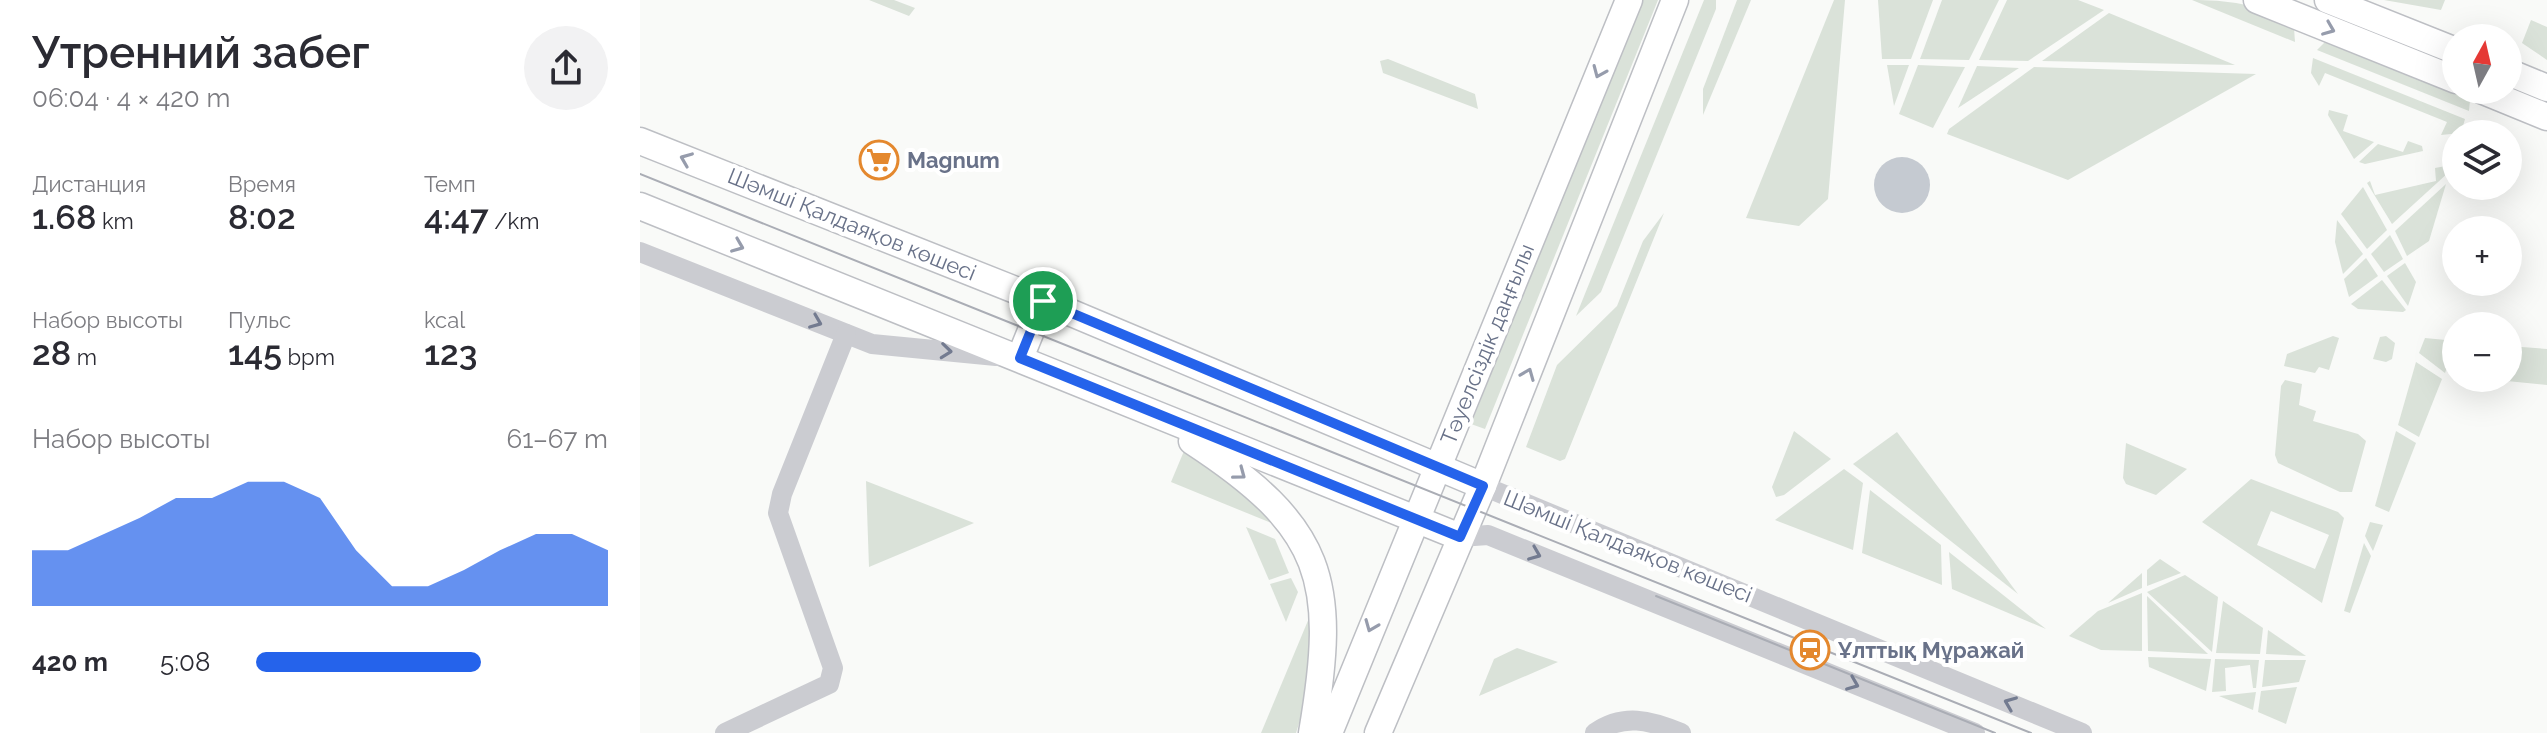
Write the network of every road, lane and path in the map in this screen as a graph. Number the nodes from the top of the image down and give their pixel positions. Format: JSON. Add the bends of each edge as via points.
{"nodes":[{"id":1,"x":1629,"y":0,"type":"edge"},
{"id":2,"x":1675,"y":0,"type":"edge"},
{"id":3,"x":2257,"y":0,"type":"edge"},
{"id":4,"x":2328,"y":0,"type":"edge"},
{"id":5,"x":2442,"y":45,"type":"edge"},
{"id":6,"x":2442,"y":74,"type":"edge"},
{"id":7,"x":2522,"y":78,"type":"edge"},
{"id":8,"x":2547,"y":88,"type":"edge"},
{"id":9,"x":2515,"y":104,"type":"edge"},
{"id":10,"x":2547,"y":117,"type":"edge"},
{"id":11,"x":640,"y":141,"type":"edge"},
{"id":12,"x":640,"y":206,"type":"edge"},
{"id":13,"x":640,"y":252,"type":"edge"},
{"id":14,"x":1043,"y":301,"type":"junction"},
{"id":15,"x":846,"y":334,"type":"junction"},
{"id":16,"x":1020,"y":358,"type":"junction"},
{"id":17,"x":1128,"y":401,"type":"junction"},
{"id":18,"x":1437,"y":468,"type":"junction"},
{"id":19,"x":1483,"y":486,"type":"junction"},
{"id":20,"x":1414,"y":520,"type":"junction"},
{"id":21,"x":1460,"y":537,"type":"junction"},
{"id":22,"x":725,"y":733,"type":"edge"},
{"id":23,"x":1312,"y":733,"type":"edge"},
{"id":24,"x":1329,"y":733,"type":"edge"},
{"id":25,"x":1378,"y":733,"type":"edge"},
{"id":26,"x":1595,"y":733,"type":"edge"},
{"id":27,"x":1681,"y":733,"type":"edge"},
{"id":28,"x":1975,"y":733,"type":"edge"},
{"id":29,"x":2082,"y":733,"type":"edge"}],
"edges":[{"from":1,"to":18,"type":"main road","name":"Тәуелсіздік даңғылы","one_way":true},
{"from":19,"to":2,"type":"main road","one_way":true},
{"from":3,"to":6,"type":"main road","one_way":true},
{"from":4,"to":5,"type":"main road"},
{"from":7,"to":8,"type":"main road"},
{"from":9,"to":10,"type":"main road"},
{"from":14,"to":11,"type":"main road","name":"Шәмші Қалдаяқов көшесі","one_way":true},
{"from":12,"to":16,"type":"main road","name":"Шәмші Қалдаяқов көшесі","one_way":true},
{"from":13,"to":15,"type":"street","one_way":true},
{"from":14,"to":16,"type":"main road"},
{"from":14,"to":18,"type":"main road","name":"Шәмші Қалдаяқов көшесі"},
{"from":15,"to":16,"type":"street","one_way":true,"via":[[872,344]]},
{"from":15,"to":22,"type":"street","via":[[778,513],[833,668],[832,678]]},
{"from":16,"to":17,"type":"main road","name":"Шәмші Қалдаяқов көшесі"},
{"from":17,"to":20,"type":"main road","name":"Шәмші Қалдаяқов көшесі"},
{"from":17,"to":23,"type":"main road","one_way":true,"via":[[1245,476],[1288,518],[1310,555],[1323,615],[1322,675]]},
{"from":18,"to":19,"type":"main road","name":"Шәмші Қалдаяқов көшесі"},
{"from":18,"to":20,"type":"main road","name":"Тәуелсіздік даңғылы"},
{"from":19,"to":21,"type":"main road"},
{"from":29,"to":19,"type":"street","name":"Шәмші Қалдаяқов көшесі","one_way":true},
{"from":20,"to":21,"type":"main road","name":"Шәмші Қалдаяқов көшесі"},
{"from":20,"to":24,"type":"main road","name":"Тәуелсіздік даңғылы","one_way":true},
{"from":21,"to":25,"type":"main road"},
{"from":21,"to":28,"type":"street","name":"Шәмші Қалдаяқов көшесі","one_way":true,"via":[[1488,535]]},
{"from":26,"to":27,"type":"street","via":[[1613,720],[1646,722]]}]}
